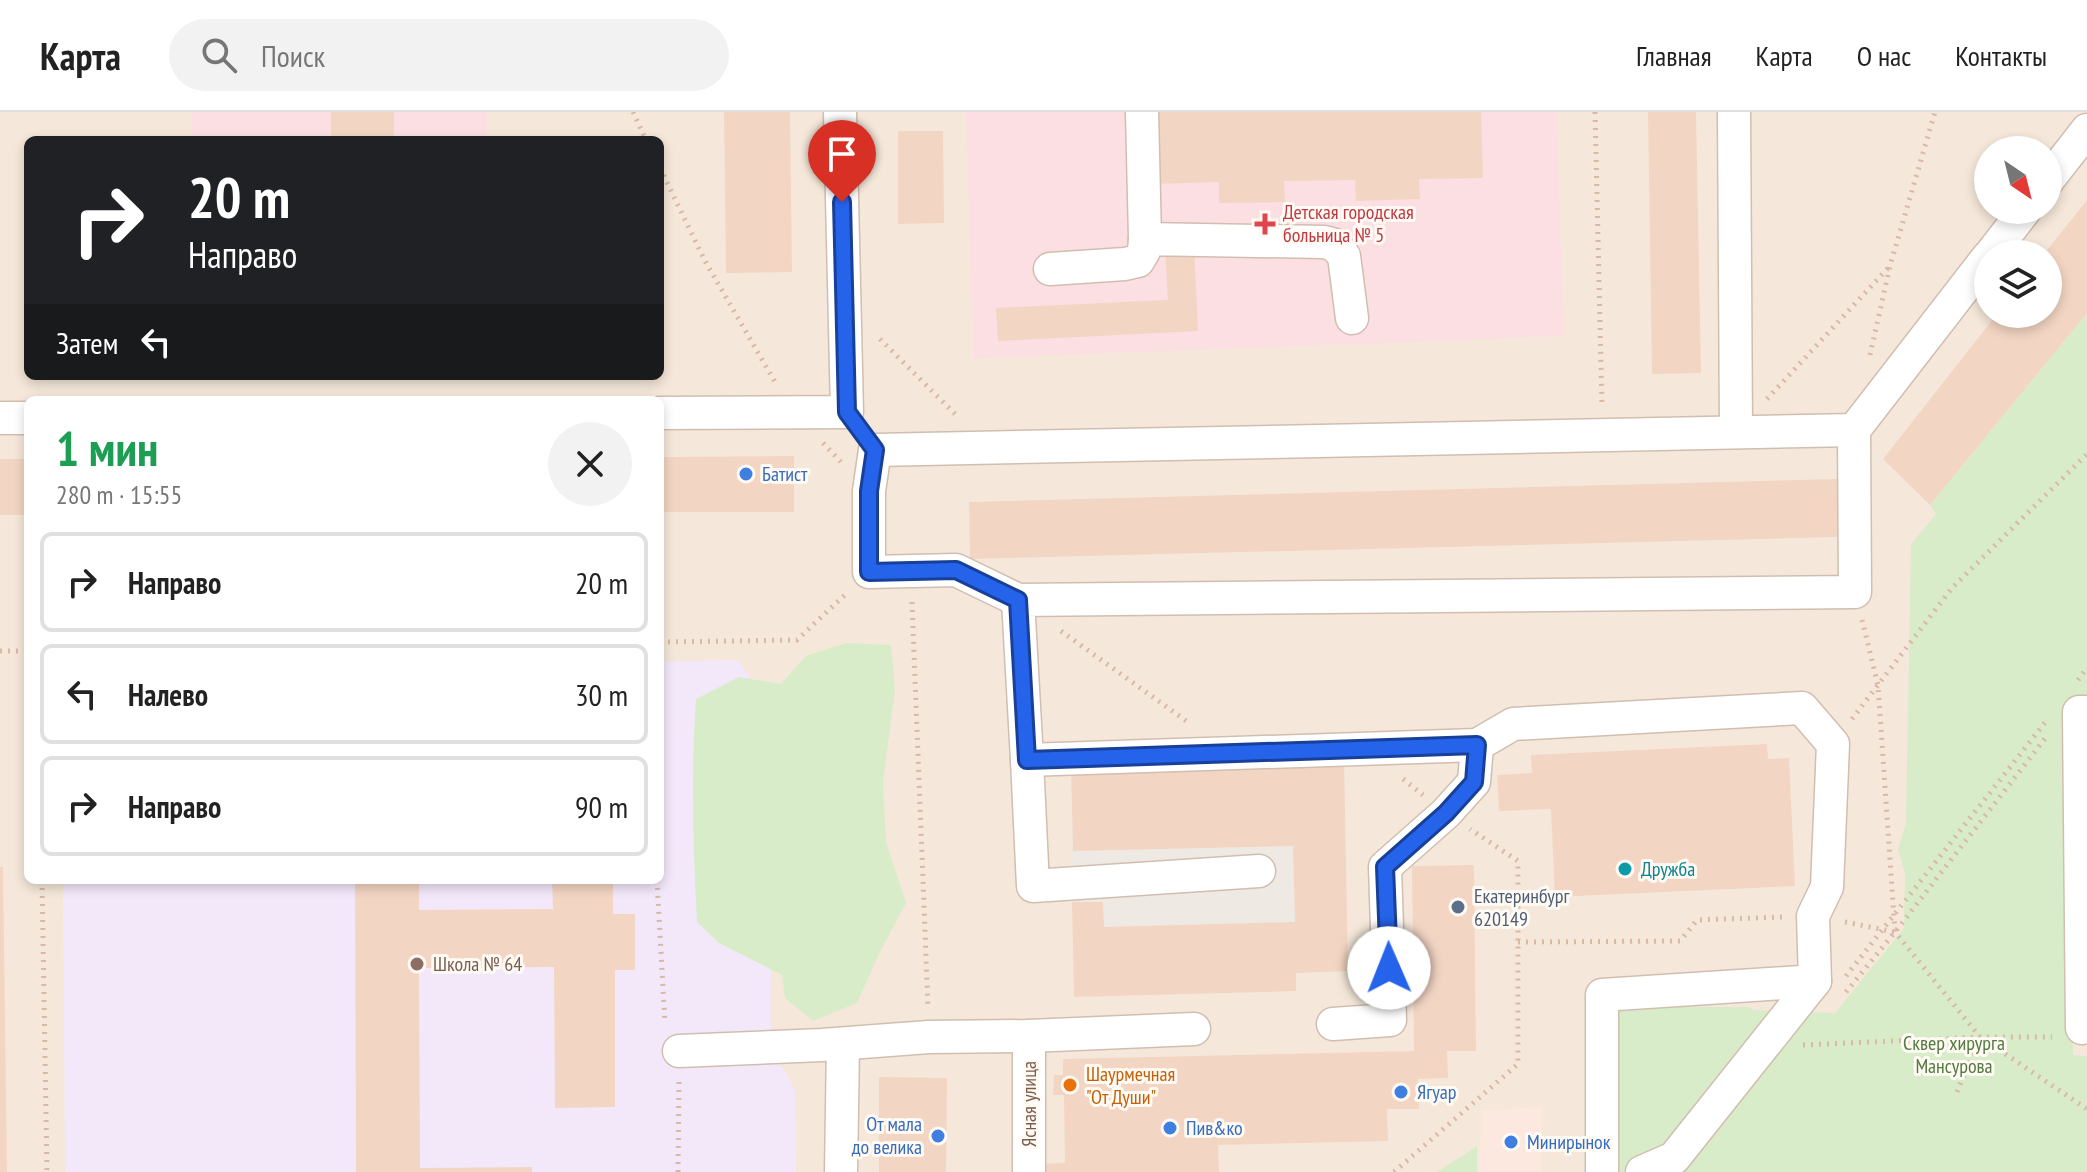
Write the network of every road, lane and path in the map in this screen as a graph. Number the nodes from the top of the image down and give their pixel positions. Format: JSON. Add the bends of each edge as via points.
{"nodes":[{"id":1,"x":633,"y":112,"type":"edge"},
{"id":2,"x":840,"y":112,"type":"edge"},
{"id":3,"x":1142,"y":112,"type":"edge"},
{"id":4,"x":1595,"y":112,"type":"edge"},
{"id":5,"x":1734,"y":112,"type":"edge"},
{"id":6,"x":1935,"y":112,"type":"edge"},
{"id":7,"x":2087,"y":130,"type":"edge"},
{"id":8,"x":644,"y":136,"type":"edge"},
{"id":9,"x":2062,"y":162,"type":"edge"},
{"id":10,"x":664,"y":176,"type":"edge"},
{"id":11,"x":2014,"y":224,"type":"edge"},
{"id":12,"x":1145,"y":239,"type":"junction"},
{"id":13,"x":2002,"y":240,"type":"edge"},
{"id":14,"x":1890,"y":266,"type":"junction"},
{"id":15,"x":1050,"y":269,"type":"dead end"},
{"id":16,"x":1974,"y":275,"type":"edge"},
{"id":17,"x":1352,"y":318,"type":"dead end"},
{"id":18,"x":880,"y":339,"type":"dead end"},
{"id":19,"x":1870,"y":355,"type":"dead end"},
{"id":20,"x":793,"y":412,"type":"junction"},
{"id":21,"x":847,"y":412,"type":"junction"},
{"id":22,"x":664,"y":413,"type":"edge"},
{"id":23,"x":0,"y":418,"type":"edge"},
{"id":24,"x":24,"y":418,"type":"edge"},
{"id":25,"x":1854,"y":430,"type":"junction"},
{"id":26,"x":1736,"y":432,"type":"junction"},
{"id":27,"x":1602,"y":435,"type":"junction"},
{"id":28,"x":989,"y":448,"type":"junction"},
{"id":29,"x":875,"y":450,"type":"junction"},
{"id":30,"x":2087,"y":454,"type":"edge"},
{"id":31,"x":869,"y":491,"type":"junction"},
{"id":32,"x":911,"y":571,"type":"junction"},
{"id":33,"x":869,"y":572,"type":"junction"},
{"id":34,"x":1855,"y":592,"type":"junction"},
{"id":35,"x":1018,"y":600,"type":"junction"},
{"id":36,"x":664,"y":642,"type":"edge"},
{"id":37,"x":0,"y":651,"type":"edge"},
{"id":38,"x":24,"y":651,"type":"edge"},
{"id":39,"x":2087,"y":668,"type":"edge"},
{"id":40,"x":2077,"y":681,"type":"dead end"},
{"id":41,"x":1878,"y":685,"type":"junction"},
{"id":42,"x":2087,"y":712,"type":"edge"},
{"id":43,"x":2048,"y":719,"type":"dead end"},
{"id":44,"x":2049,"y":734,"type":"dead end"},
{"id":45,"x":1833,"y":744,"type":"junction"},
{"id":46,"x":1477,"y":745,"type":"junction"},
{"id":47,"x":1364,"y":749,"type":"junction"},
{"id":48,"x":1229,"y":752,"type":"junction"},
{"id":49,"x":1027,"y":760,"type":"junction"},
{"id":50,"x":1446,"y":813,"type":"junction"},
{"id":51,"x":1259,"y":871,"type":"dead end"},
{"id":52,"x":42,"y":884,"type":"edge"},
{"id":53,"x":1813,"y":916,"type":"junction"},
{"id":54,"x":1895,"y":932,"type":"junction"},
{"id":55,"x":1518,"y":942,"type":"junction"},
{"id":56,"x":1832,"y":988,"type":"junction"},
{"id":57,"x":1333,"y":1024,"type":"dead end"},
{"id":58,"x":2087,"y":1027,"type":"edge"},
{"id":59,"x":1194,"y":1029,"type":"dead end"},
{"id":60,"x":1812,"y":1034,"type":"dead end"},
{"id":61,"x":1029,"y":1036,"type":"junction"},
{"id":62,"x":929,"y":1037,"type":"junction"},
{"id":63,"x":1980,"y":1037,"type":"junction"},
{"id":64,"x":2055,"y":1037,"type":"dead end"},
{"id":65,"x":843,"y":1044,"type":"junction"},
{"id":66,"x":679,"y":1051,"type":"dead end"},
{"id":67,"x":1957,"y":1092,"type":"dead end"},
{"id":68,"x":2087,"y":1109,"type":"edge"},
{"id":69,"x":47,"y":1172,"type":"edge"},
{"id":70,"x":841,"y":1172,"type":"edge"},
{"id":71,"x":1029,"y":1172,"type":"edge"},
{"id":72,"x":1394,"y":1172,"type":"edge"},
{"id":73,"x":1602,"y":1172,"type":"edge"},
{"id":74,"x":1642,"y":1172,"type":"edge"}],
"edges":[{"from":1,"to":8,"type":"path"},
{"from":2,"to":21,"type":"street"},
{"from":3,"to":12,"type":"street"},
{"from":4,"to":27,"type":"path"},
{"from":5,"to":26,"type":"street"},
{"from":6,"to":14,"type":"path"},
{"from":7,"to":9,"type":"street"},
{"from":10,"to":20,"type":"path","via":[[705,261]]},
{"from":11,"to":13,"type":"street"},
{"from":12,"to":15,"type":"street","via":[[1138,261]]},
{"from":12,"to":17,"type":"street","via":[[1335,245],[1344,256]]},
{"from":14,"to":19,"type":"path"},
{"from":14,"to":26,"type":"path"},
{"from":16,"to":25,"type":"street"},
{"from":18,"to":28,"type":"path"},
{"from":20,"to":21,"type":"street"},
{"from":20,"to":22,"type":"street"},
{"from":20,"to":31,"type":"path"},
{"from":21,"to":29,"type":"street"},
{"from":23,"to":24,"type":"street"},
{"from":25,"to":26,"type":"street"},
{"from":25,"to":34,"type":"street"},
{"from":26,"to":27,"type":"street"},
{"from":27,"to":28,"type":"street"},
{"from":28,"to":29,"type":"street"},
{"from":29,"to":31,"type":"street"},
{"from":30,"to":41,"type":"path","via":[[1952,588]]},
{"from":31,"to":33,"type":"street"},
{"from":32,"to":33,"type":"street"},
{"from":32,"to":35,"type":"street","via":[[956,570]]},
{"from":32,"to":62,"type":"path"},
{"from":33,"to":36,"type":"path","via":[[797,640]]},
{"from":34,"to":35,"type":"street"},
{"from":34,"to":41,"type":"path"},
{"from":35,"to":48,"type":"path"},
{"from":35,"to":49,"type":"street"},
{"from":37,"to":38,"type":"path"},
{"from":39,"to":40,"type":"path"},
{"from":41,"to":45,"type":"path"},
{"from":41,"to":54,"type":"path"},
{"from":42,"to":58,"type":"street","via":[[2079,712],[2082,1028]]},
{"from":43,"to":56,"type":"path"},
{"from":44,"to":54,"type":"path"},
{"from":45,"to":46,"type":"street","via":[[1802,708],[1513,724]]},
{"from":45,"to":53,"type":"street","via":[[1827,887]]},
{"from":46,"to":47,"type":"street"},
{"from":46,"to":50,"type":"street","via":[[1474,782]]},
{"from":47,"to":48,"type":"street"},
{"from":47,"to":50,"type":"path"},
{"from":48,"to":49,"type":"street"},
{"from":49,"to":51,"type":"street","via":[[1033,886]]},
{"from":50,"to":55,"type":"path","via":[[1518,861]]},
{"from":50,"to":57,"type":"street","via":[[1385,867],[1390,1020]]},
{"from":52,"to":69,"type":"path"},
{"from":53,"to":54,"type":"path"},
{"from":53,"to":55,"type":"path","via":[[1697,920],[1680,941]]},
{"from":53,"to":56,"type":"street"},
{"from":54,"to":56,"type":"path"},
{"from":54,"to":63,"type":"path"},
{"from":55,"to":72,"type":"path","via":[[1518,1064]]},
{"from":56,"to":73,"type":"street","via":[[1602,995]]},
{"from":56,"to":74,"type":"street","via":[[1674,1158]]},
{"from":59,"to":61,"type":"street"},
{"from":60,"to":63,"type":"path","via":[[1802,1045]]},
{"from":61,"to":62,"type":"street"},
{"from":61,"to":71,"type":"street","name":"Ясная улица"},
{"from":62,"to":65,"type":"street"},
{"from":63,"to":64,"type":"path"},
{"from":63,"to":67,"type":"path"},
{"from":63,"to":68,"type":"path"},
{"from":65,"to":66,"type":"street"},
{"from":65,"to":70,"type":"street"}]}
